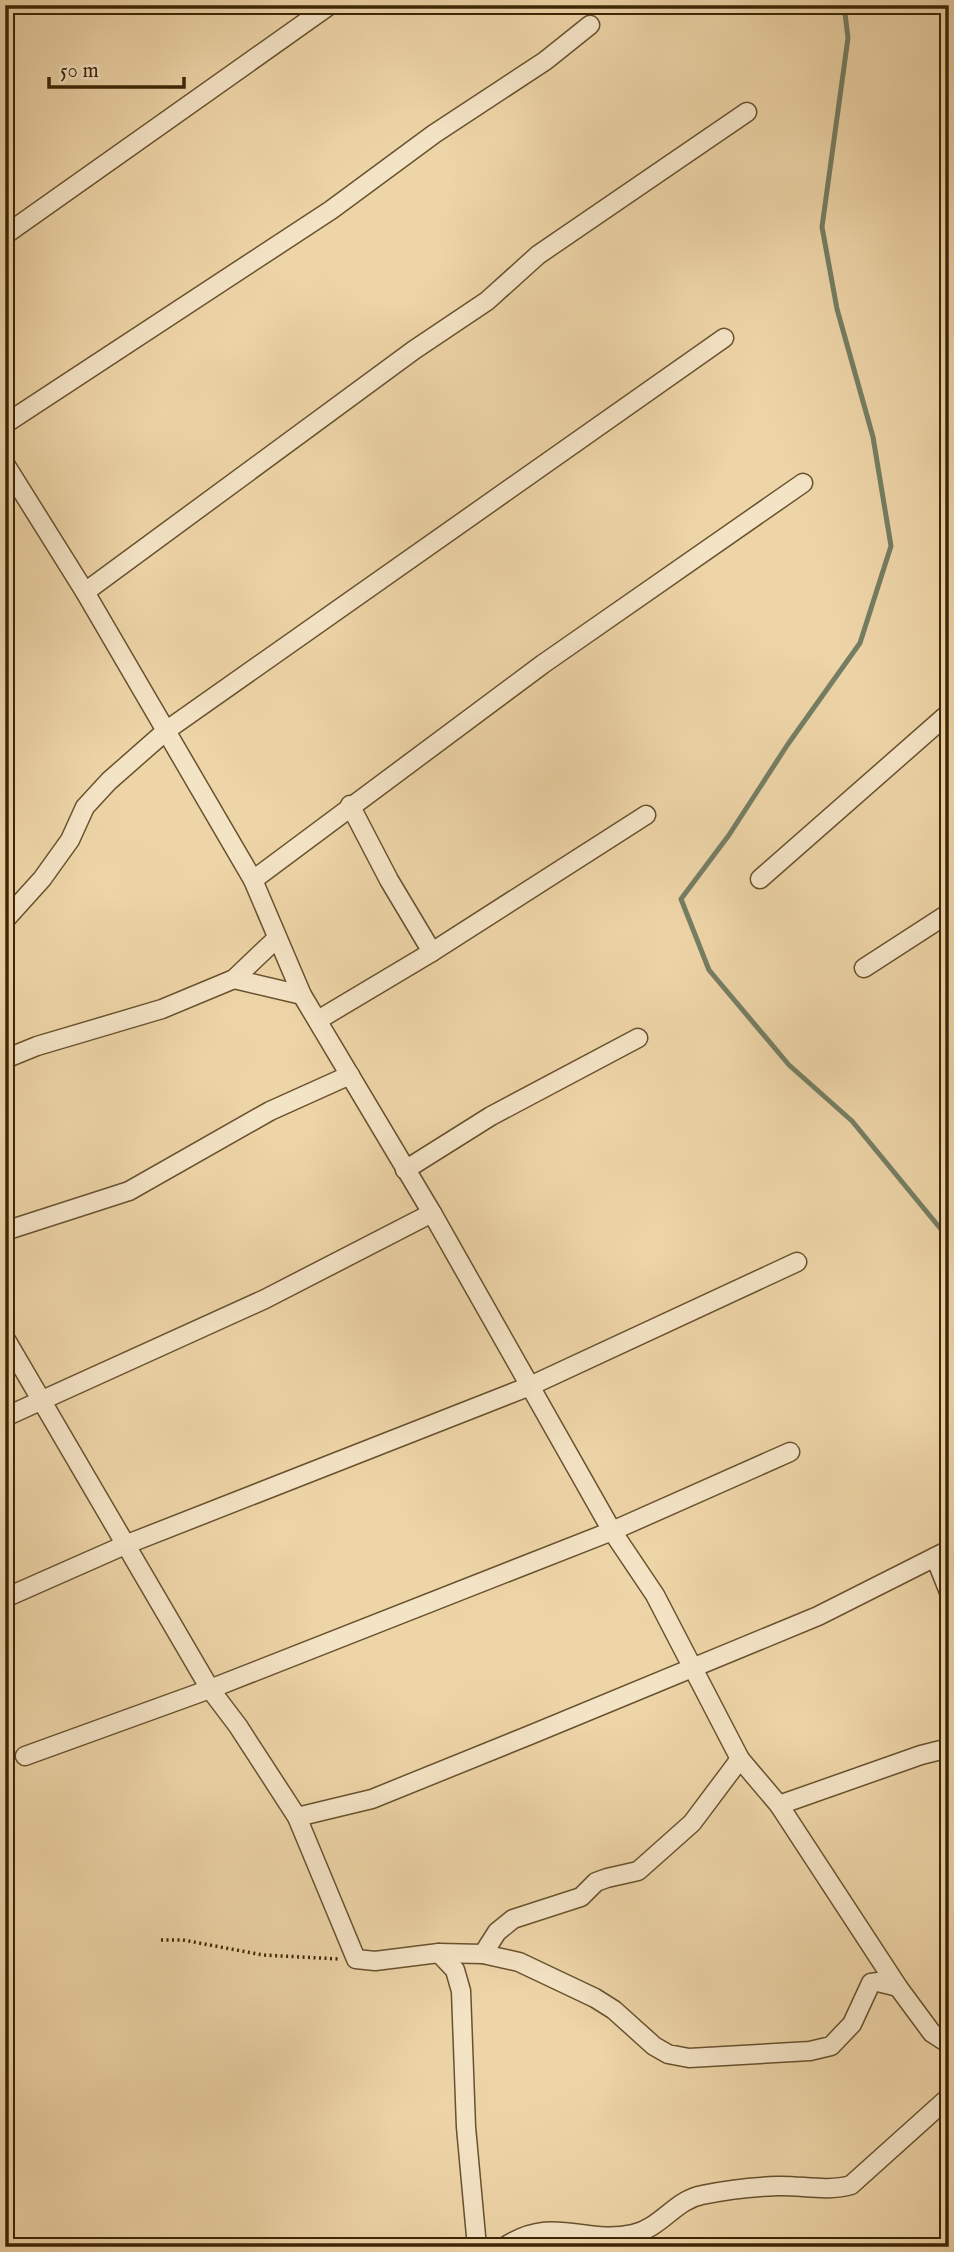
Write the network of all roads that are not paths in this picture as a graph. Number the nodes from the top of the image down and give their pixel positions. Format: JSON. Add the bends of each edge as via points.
{"nodes":[{"id":1,"x":330,"y":5,"type":"edge"},
{"id":2,"x":590,"y":25,"type":"dead end"},
{"id":3,"x":747,"y":112,"type":"dead end"},
{"id":4,"x":5,"y":235,"type":"edge"},
{"id":5,"x":724,"y":338,"type":"dead end"},
{"id":6,"x":5,"y":424,"type":"edge"},
{"id":7,"x":5,"y":464,"type":"edge"},
{"id":8,"x":803,"y":483,"type":"dead end"},
{"id":9,"x":85,"y":592,"type":"junction"},
{"id":10,"x":949,"y":713,"type":"edge"},
{"id":11,"x":167,"y":730,"type":"junction"},
{"id":12,"x":350,"y":805,"type":"junction"},
{"id":13,"x":646,"y":815,"type":"dead end"},
{"id":14,"x":760,"y":879,"type":"dead end"},
{"id":15,"x":253,"y":880,"type":"junction"},
{"id":16,"x":949,"y":914,"type":"edge"},
{"id":17,"x":5,"y":920,"type":"edge"},
{"id":18,"x":276,"y":939,"type":"junction"},
{"id":19,"x":432,"y":952,"type":"junction"},
{"id":20,"x":864,"y":968,"type":"dead end"},
{"id":21,"x":234,"y":979,"type":"junction"},
{"id":22,"x":302,"y":995,"type":"junction"},
{"id":23,"x":318,"y":1020,"type":"junction"},
{"id":24,"x":638,"y":1038,"type":"dead end"},
{"id":25,"x":5,"y":1059,"type":"edge"},
{"id":26,"x":350,"y":1075,"type":"junction"},
{"id":27,"x":405,"y":1170,"type":"junction"},
{"id":28,"x":432,"y":1213,"type":"junction"},
{"id":29,"x":5,"y":1231,"type":"edge"},
{"id":30,"x":797,"y":1262,"type":"dead end"},
{"id":31,"x":5,"y":1338,"type":"edge"},
{"id":32,"x":530,"y":1386,"type":"junction"},
{"id":33,"x":43,"y":1401,"type":"junction"},
{"id":34,"x":5,"y":1417,"type":"edge"},
{"id":35,"x":790,"y":1452,"type":"dead end"},
{"id":36,"x":612,"y":1531,"type":"junction"},
{"id":37,"x":125,"y":1545,"type":"junction"},
{"id":38,"x":942,"y":1553,"type":"edge"},
{"id":39,"x":949,"y":1592,"type":"edge"},
{"id":40,"x":5,"y":1598,"type":"edge"},
{"id":41,"x":693,"y":1667,"type":"junction"},
{"id":42,"x":210,"y":1689,"type":"junction"},
{"id":43,"x":949,"y":1748,"type":"edge"},
{"id":44,"x":25,"y":1756,"type":"dead end"},
{"id":45,"x":740,"y":1759,"type":"junction"},
{"id":46,"x":779,"y":1805,"type":"junction"},
{"id":47,"x":297,"y":1817,"type":"junction"},
{"id":48,"x":439,"y":1953,"type":"junction"},
{"id":49,"x":483,"y":1954,"type":"junction"},
{"id":50,"x":898,"y":1987,"type":"junction"},
{"id":51,"x":949,"y":2044,"type":"edge"},
{"id":52,"x":949,"y":2097,"type":"edge"},
{"id":53,"x":477,"y":2247,"type":"edge"},
{"id":54,"x":504,"y":2247,"type":"edge"}],
"edges":[{"from":1,"to":4,"type":"street"},
{"from":2,"to":6,"type":"street","via":[[331,210]]},
{"from":3,"to":9,"type":"street","via":[[538,255],[487,302],[414,350]]},
{"from":5,"to":11,"type":"street"},
{"from":7,"to":9,"type":"street"},
{"from":8,"to":12,"type":"street","via":[[542,664]]},
{"from":9,"to":11,"type":"street"},
{"from":10,"to":14,"type":"street"},
{"from":11,"to":15,"type":"street"},
{"from":11,"to":17,"type":"street","via":[[85,807],[70,840]]},
{"from":12,"to":15,"type":"street"},
{"from":12,"to":19,"type":"street"},
{"from":13,"to":19,"type":"street"},
{"from":15,"to":18,"type":"street"},
{"from":16,"to":20,"type":"street"},
{"from":18,"to":21,"type":"street"},
{"from":18,"to":22,"type":"street"},
{"from":19,"to":23,"type":"street"},
{"from":21,"to":22,"type":"street"},
{"from":21,"to":25,"type":"street","via":[[162,1009]]},
{"from":22,"to":23,"type":"street"},
{"from":23,"to":26,"type":"street"},
{"from":24,"to":27,"type":"street","via":[[491,1116]]},
{"from":26,"to":27,"type":"street"},
{"from":26,"to":29,"type":"street","via":[[270,1111],[129,1191]]},
{"from":27,"to":28,"type":"street"},
{"from":28,"to":32,"type":"street"},
{"from":28,"to":33,"type":"street","via":[[265,1299]]},
{"from":30,"to":32,"type":"street"},
{"from":31,"to":33,"type":"street"},
{"from":32,"to":36,"type":"street"},
{"from":32,"to":37,"type":"street"},
{"from":33,"to":34,"type":"street"},
{"from":33,"to":37,"type":"street"},
{"from":35,"to":36,"type":"street"},
{"from":36,"to":41,"type":"street","via":[[655,1595]]},
{"from":36,"to":42,"type":"street"},
{"from":37,"to":40,"type":"street"},
{"from":37,"to":42,"type":"street"},
{"from":38,"to":39,"type":"street"},
{"from":38,"to":41,"type":"street","via":[[818,1616]]},
{"from":41,"to":45,"type":"street"},
{"from":41,"to":47,"type":"street","via":[[372,1799]]},
{"from":42,"to":44,"type":"street"},
{"from":42,"to":47,"type":"street"},
{"from":43,"to":46,"type":"street"},
{"from":45,"to":46,"type":"street"},
{"from":45,"to":49,"type":"street","via":[[692,1823],[638,1871],[596,1882],[582,1897],[513,1919],[497,1932]]},
{"from":46,"to":50,"type":"street"},
{"from":47,"to":48,"type":"street","via":[[356,1959]]},
{"from":48,"to":49,"type":"street"},
{"from":48,"to":53,"type":"street","via":[[455,1970],[461,1991]]},
{"from":49,"to":50,"type":"street","via":[[519,1962],[595,1998],[654,2046],[689,2058],[831,2046],[852,2024],[871,1983]]},
{"from":50,"to":51,"type":"street","via":[[932,2033]]},
{"from":52,"to":54,"type":"street","via":[[851,2185],[838,2189],[776,2186],[702,2195],[685,2200],[655,2225],[633,2234],[540,2230]]}]}
